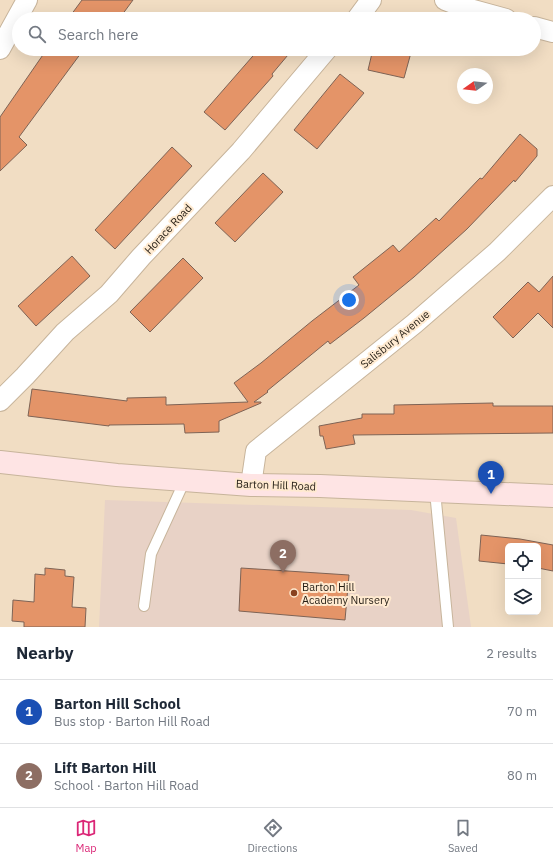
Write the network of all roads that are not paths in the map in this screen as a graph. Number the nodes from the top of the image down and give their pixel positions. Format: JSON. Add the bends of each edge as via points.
{"nodes":[{"id":1,"x":27,"y":0,"type":"edge"},
{"id":2,"x":371,"y":0,"type":"edge"},
{"id":3,"x":445,"y":0,"type":"edge"},
{"id":4,"x":20,"y":12,"type":"edge"},
{"id":5,"x":362,"y":12,"type":"edge"},
{"id":6,"x":481,"y":12,"type":"edge"},
{"id":7,"x":12,"y":27,"type":"edge"},
{"id":8,"x":541,"y":29,"type":"edge"},
{"id":9,"x":553,"y":32,"type":"edge"},
{"id":10,"x":0,"y":49,"type":"edge"},
{"id":11,"x":321,"y":56,"type":"edge"},
{"id":12,"x":553,"y":196,"type":"edge"},
{"id":13,"x":0,"y":401,"type":"edge"},
{"id":14,"x":0,"y":462,"type":"edge"},
{"id":15,"x":186,"y":480,"type":"junction"},
{"id":16,"x":251,"y":484,"type":"junction"},
{"id":17,"x":435,"y":491,"type":"junction"},
{"id":18,"x":553,"y":496,"type":"edge"},
{"id":19,"x":144,"y":606,"type":"dead end"},
{"id":20,"x":448,"y":627,"type":"edge"}],
"edges":[{"from":1,"to":4,"type":"street"},
{"from":2,"to":5,"type":"street"},
{"from":3,"to":6,"type":"street"},
{"from":7,"to":10,"type":"street"},
{"from":8,"to":9,"type":"street"},
{"from":11,"to":13,"type":"street","name":"Horace Road","via":[[241,151],[109,294],[65,332]]},
{"from":12,"to":16,"type":"street","name":"Salisbury Avenue","via":[[497,252],[414,324],[256,451]]},
{"from":14,"to":15,"type":"street","name":"Barton Hill Road"},
{"from":15,"to":16,"type":"street","name":"Barton Hill Road"},
{"from":15,"to":19,"type":"lane","via":[[151,554]]},
{"from":16,"to":17,"type":"street","name":"Barton Hill Road"},
{"from":17,"to":18,"type":"street","name":"Barton Hill Road"},
{"from":17,"to":20,"type":"lane"}]}
